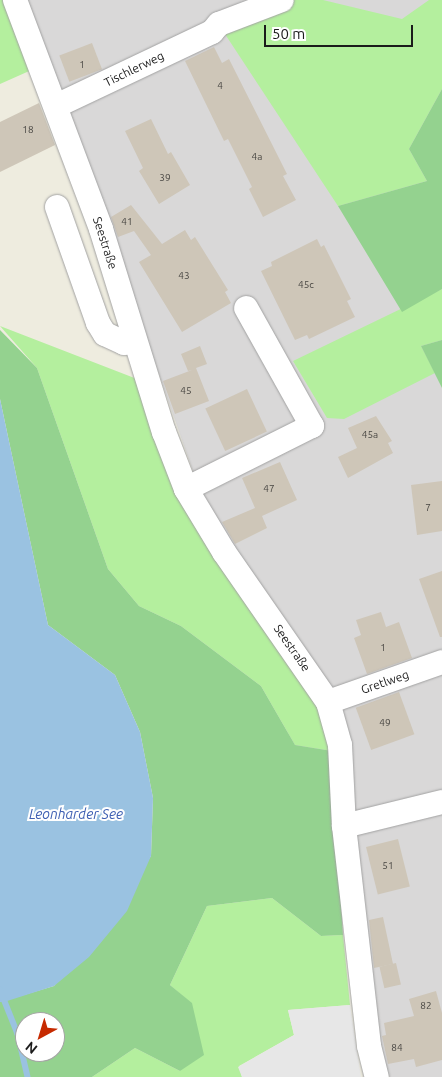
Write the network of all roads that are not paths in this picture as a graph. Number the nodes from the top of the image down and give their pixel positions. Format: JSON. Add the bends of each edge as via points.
{"nodes":[{"id":1,"x":15,"y":0,"type":"edge"},
{"id":2,"x":282,"y":0,"type":"edge"},
{"id":3,"x":56,"y":106,"type":"junction"},
{"id":4,"x":56,"y":206,"type":"dead end"},
{"id":5,"x":246,"y":308,"type":"dead end"},
{"id":6,"x":135,"y":341,"type":"junction"},
{"id":7,"x":186,"y":489,"type":"junction"},
{"id":8,"x":442,"y":662,"type":"edge"},
{"id":9,"x":328,"y":702,"type":"junction"},
{"id":10,"x":442,"y":802,"type":"edge"},
{"id":11,"x":344,"y":826,"type":"junction"},
{"id":12,"x":377,"y":1077,"type":"edge"}],
"edges":[{"from":1,"to":3,"type":"street","name":"Seestraße"},
{"from":2,"to":3,"type":"street","name":"Tischlerweg","via":[[219,24],[212,32]]},
{"from":3,"to":6,"type":"street","name":"Seestraße","via":[[101,229]]},
{"from":4,"to":6,"type":"street","via":[[98,324],[105,334],[124,344]]},
{"from":5,"to":7,"type":"street","via":[[312,426]]},
{"from":6,"to":7,"type":"street","name":"Seestraße"},
{"from":7,"to":9,"type":"street","name":"Seestraße","via":[[224,552]]},
{"from":8,"to":9,"type":"street","name":"Gretlweg"},
{"from":9,"to":11,"type":"street","name":"Seestraße","via":[[340,745]]},
{"from":10,"to":11,"type":"street"},
{"from":11,"to":12,"type":"street","name":"Seestraße","via":[[369,1046]]}]}
